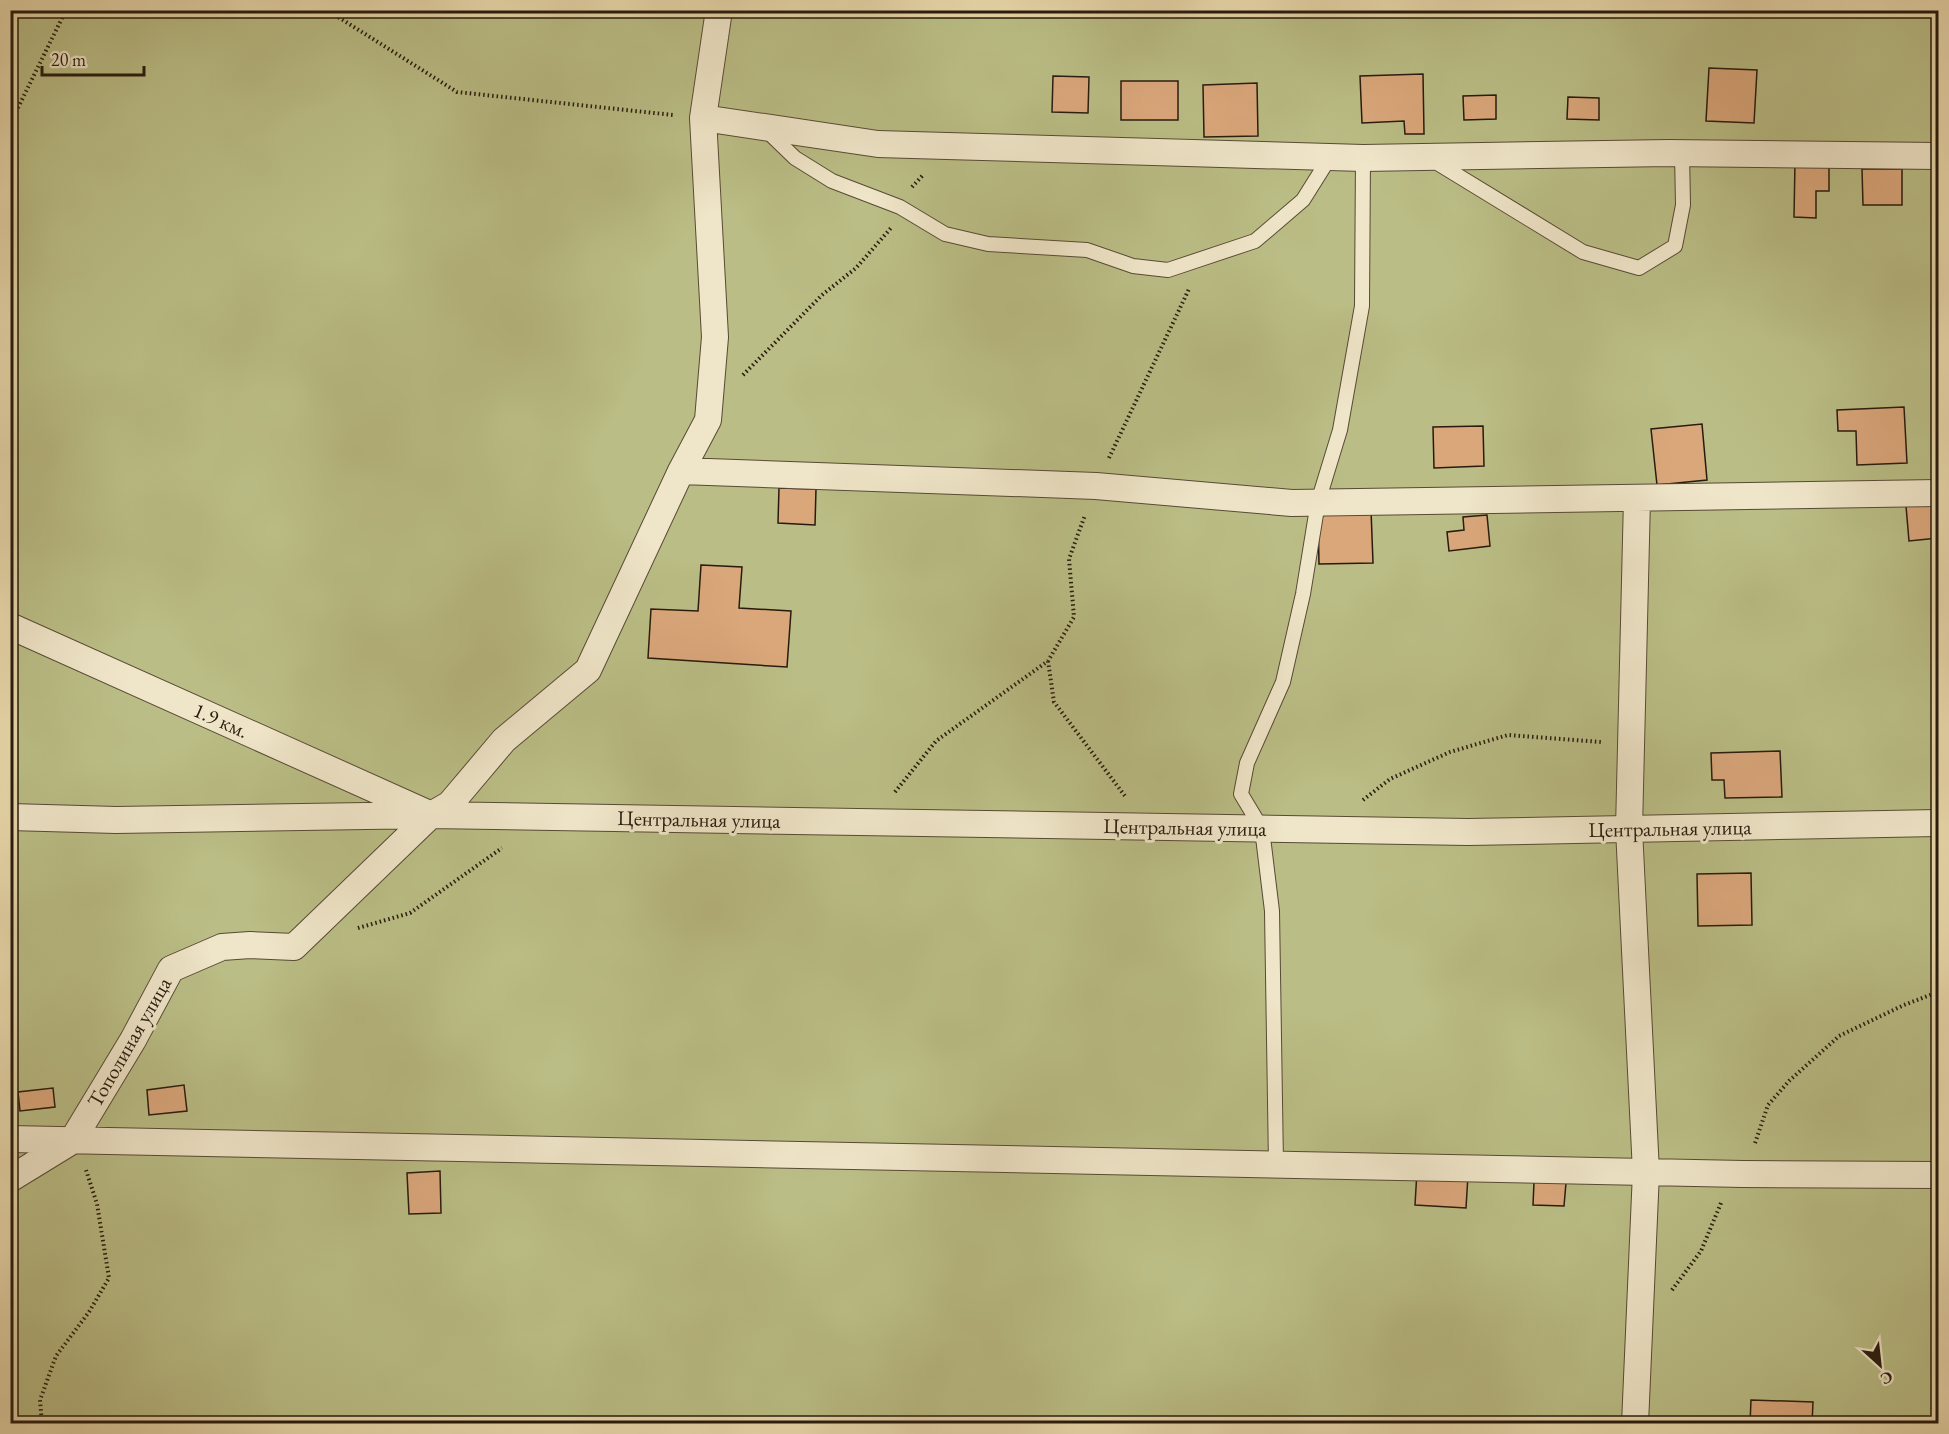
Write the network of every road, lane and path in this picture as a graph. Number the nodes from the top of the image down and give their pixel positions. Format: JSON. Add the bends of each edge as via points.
{"nodes":[{"id":1,"x":66,"y":10,"type":"edge"},
{"id":2,"x":327,"y":10,"type":"edge"},
{"id":3,"x":718,"y":10,"type":"edge"},
{"id":4,"x":703,"y":118,"type":"junction"},
{"id":5,"x":10,"y":124,"type":"edge"},
{"id":6,"x":764,"y":128,"type":"junction"},
{"id":7,"x":947,"y":146,"type":"junction"},
{"id":8,"x":1682,"y":153,"type":"junction"},
{"id":9,"x":1427,"y":156,"type":"junction"},
{"id":10,"x":1938,"y":156,"type":"edge"},
{"id":11,"x":1330,"y":157,"type":"junction"},
{"id":12,"x":1364,"y":158,"type":"junction"},
{"id":13,"x":900,"y":207,"type":"junction"},
{"id":14,"x":1203,"y":258,"type":"junction"},
{"id":15,"x":736,"y":383,"type":"dead end"},
{"id":16,"x":681,"y":471,"type":"junction"},
{"id":17,"x":1096,"y":486,"type":"junction"},
{"id":18,"x":1938,"y":493,"type":"edge"},
{"id":19,"x":1637,"y":498,"type":"junction"},
{"id":20,"x":1318,"y":502,"type":"junction"},
{"id":21,"x":10,"y":626,"type":"edge"},
{"id":22,"x":1048,"y":661,"type":"junction"},
{"id":23,"x":1631,"y":745,"type":"junction"},
{"id":24,"x":1362,"y":801,"type":"dead end"},
{"id":25,"x":430,"y":814,"type":"junction"},
{"id":26,"x":546,"y":816,"type":"junction"},
{"id":27,"x":10,"y":817,"type":"edge"},
{"id":28,"x":870,"y":822,"type":"junction"},
{"id":29,"x":1938,"y":823,"type":"edge"},
{"id":30,"x":1150,"y":827,"type":"junction"},
{"id":31,"x":1262,"y":829,"type":"junction"},
{"id":32,"x":1629,"y":829,"type":"junction"},
{"id":33,"x":357,"y":928,"type":"dead end"},
{"id":34,"x":1938,"y":993,"type":"edge"},
{"id":35,"x":10,"y":1139,"type":"edge"},
{"id":36,"x":72,"y":1141,"type":"junction"},
{"id":37,"x":1276,"y":1165,"type":"junction"},
{"id":38,"x":1646,"y":1172,"type":"junction"},
{"id":39,"x":1743,"y":1174,"type":"junction"},
{"id":40,"x":1938,"y":1175,"type":"edge"},
{"id":41,"x":10,"y":1179,"type":"edge"},
{"id":42,"x":1639,"y":1326,"type":"junction"},
{"id":43,"x":42,"y":1424,"type":"edge"},
{"id":44,"x":1635,"y":1424,"type":"edge"}],
"edges":[{"from":1,"to":5,"type":"path"},
{"from":2,"to":4,"type":"path","via":[[457,92]]},
{"from":3,"to":4,"type":"street","name":"Тополиная улица"},
{"from":4,"to":6,"type":"street"},
{"from":4,"to":16,"type":"street","name":"Тополиная улица","via":[[715,337],[708,420]]},
{"from":6,"to":7,"type":"street","via":[[878,144]]},
{"from":6,"to":13,"type":"lane","via":[[795,158],[832,181]]},
{"from":7,"to":11,"type":"street"},
{"from":7,"to":13,"type":"path","via":[[905,195]]},
{"from":8,"to":9,"type":"street"},
{"from":8,"to":9,"type":"lane","via":[[1683,206],[1675,246],[1639,268],[1583,252]]},
{"from":8,"to":10,"type":"street"},
{"from":9,"to":12,"type":"street"},
{"from":11,"to":12,"type":"street"},
{"from":11,"to":14,"type":"lane","via":[[1303,200],[1255,241]]},
{"from":12,"to":20,"type":"lane","via":[[1362,306],[1340,430]]},
{"from":13,"to":14,"type":"lane","via":[[945,234],[988,244],[1088,250],[1134,267],[1168,270]]},
{"from":13,"to":15,"type":"path","via":[[893,225],[856,268],[822,295]]},
{"from":14,"to":17,"type":"path"},
{"from":16,"to":17,"type":"street"},
{"from":16,"to":25,"type":"street","name":"Тополиная улица","via":[[588,670],[504,740],[450,804]]},
{"from":17,"to":20,"type":"street"},
{"from":17,"to":22,"type":"path","via":[[1069,559],[1074,617]]},
{"from":18,"to":19,"type":"street"},
{"from":19,"to":20,"type":"street"},
{"from":19,"to":23,"type":"street"},
{"from":20,"to":31,"type":"lane","via":[[1283,682],[1246,763],[1241,794]]},
{"from":21,"to":25,"type":"street","name":"1.9 км."},
{"from":22,"to":28,"type":"path","via":[[936,741]]},
{"from":22,"to":30,"type":"path","via":[[1054,702]]},
{"from":23,"to":24,"type":"path","via":[[1508,735],[1440,756],[1390,779]]},
{"from":23,"to":32,"type":"street"},
{"from":25,"to":26,"type":"street","name":"Центральная улица"},
{"from":25,"to":27,"type":"street","name":"Центральная улица","via":[[116,820]]},
{"from":25,"to":36,"type":"street","name":"Тополиная улица","via":[[294,947],[222,947],[171,969]]},
{"from":26,"to":28,"type":"street","name":"Центральная улица"},
{"from":26,"to":33,"type":"path","via":[[410,913]]},
{"from":28,"to":30,"type":"street","name":"Центральная улица"},
{"from":29,"to":32,"type":"street","name":"Центральная улица"},
{"from":30,"to":31,"type":"street","name":"Центральная улица"},
{"from":31,"to":32,"type":"street","name":"Центральная улица"},
{"from":31,"to":37,"type":"lane","via":[[1272,911]]},
{"from":32,"to":38,"type":"street"},
{"from":34,"to":39,"type":"path","via":[[1839,1036],[1789,1081],[1768,1105]]},
{"from":35,"to":36,"type":"street"},
{"from":36,"to":37,"type":"street"},
{"from":36,"to":41,"type":"street","name":"Тополиная улица"},
{"from":36,"to":43,"type":"path","via":[[87,1170],[97,1204],[109,1278],[56,1356],[40,1400]]},
{"from":37,"to":38,"type":"street"},
{"from":38,"to":39,"type":"street"},
{"from":38,"to":42,"type":"street"},
{"from":39,"to":40,"type":"street"},
{"from":39,"to":42,"type":"path","via":[[1726,1192],[1701,1251]]},
{"from":42,"to":44,"type":"street"}]}
